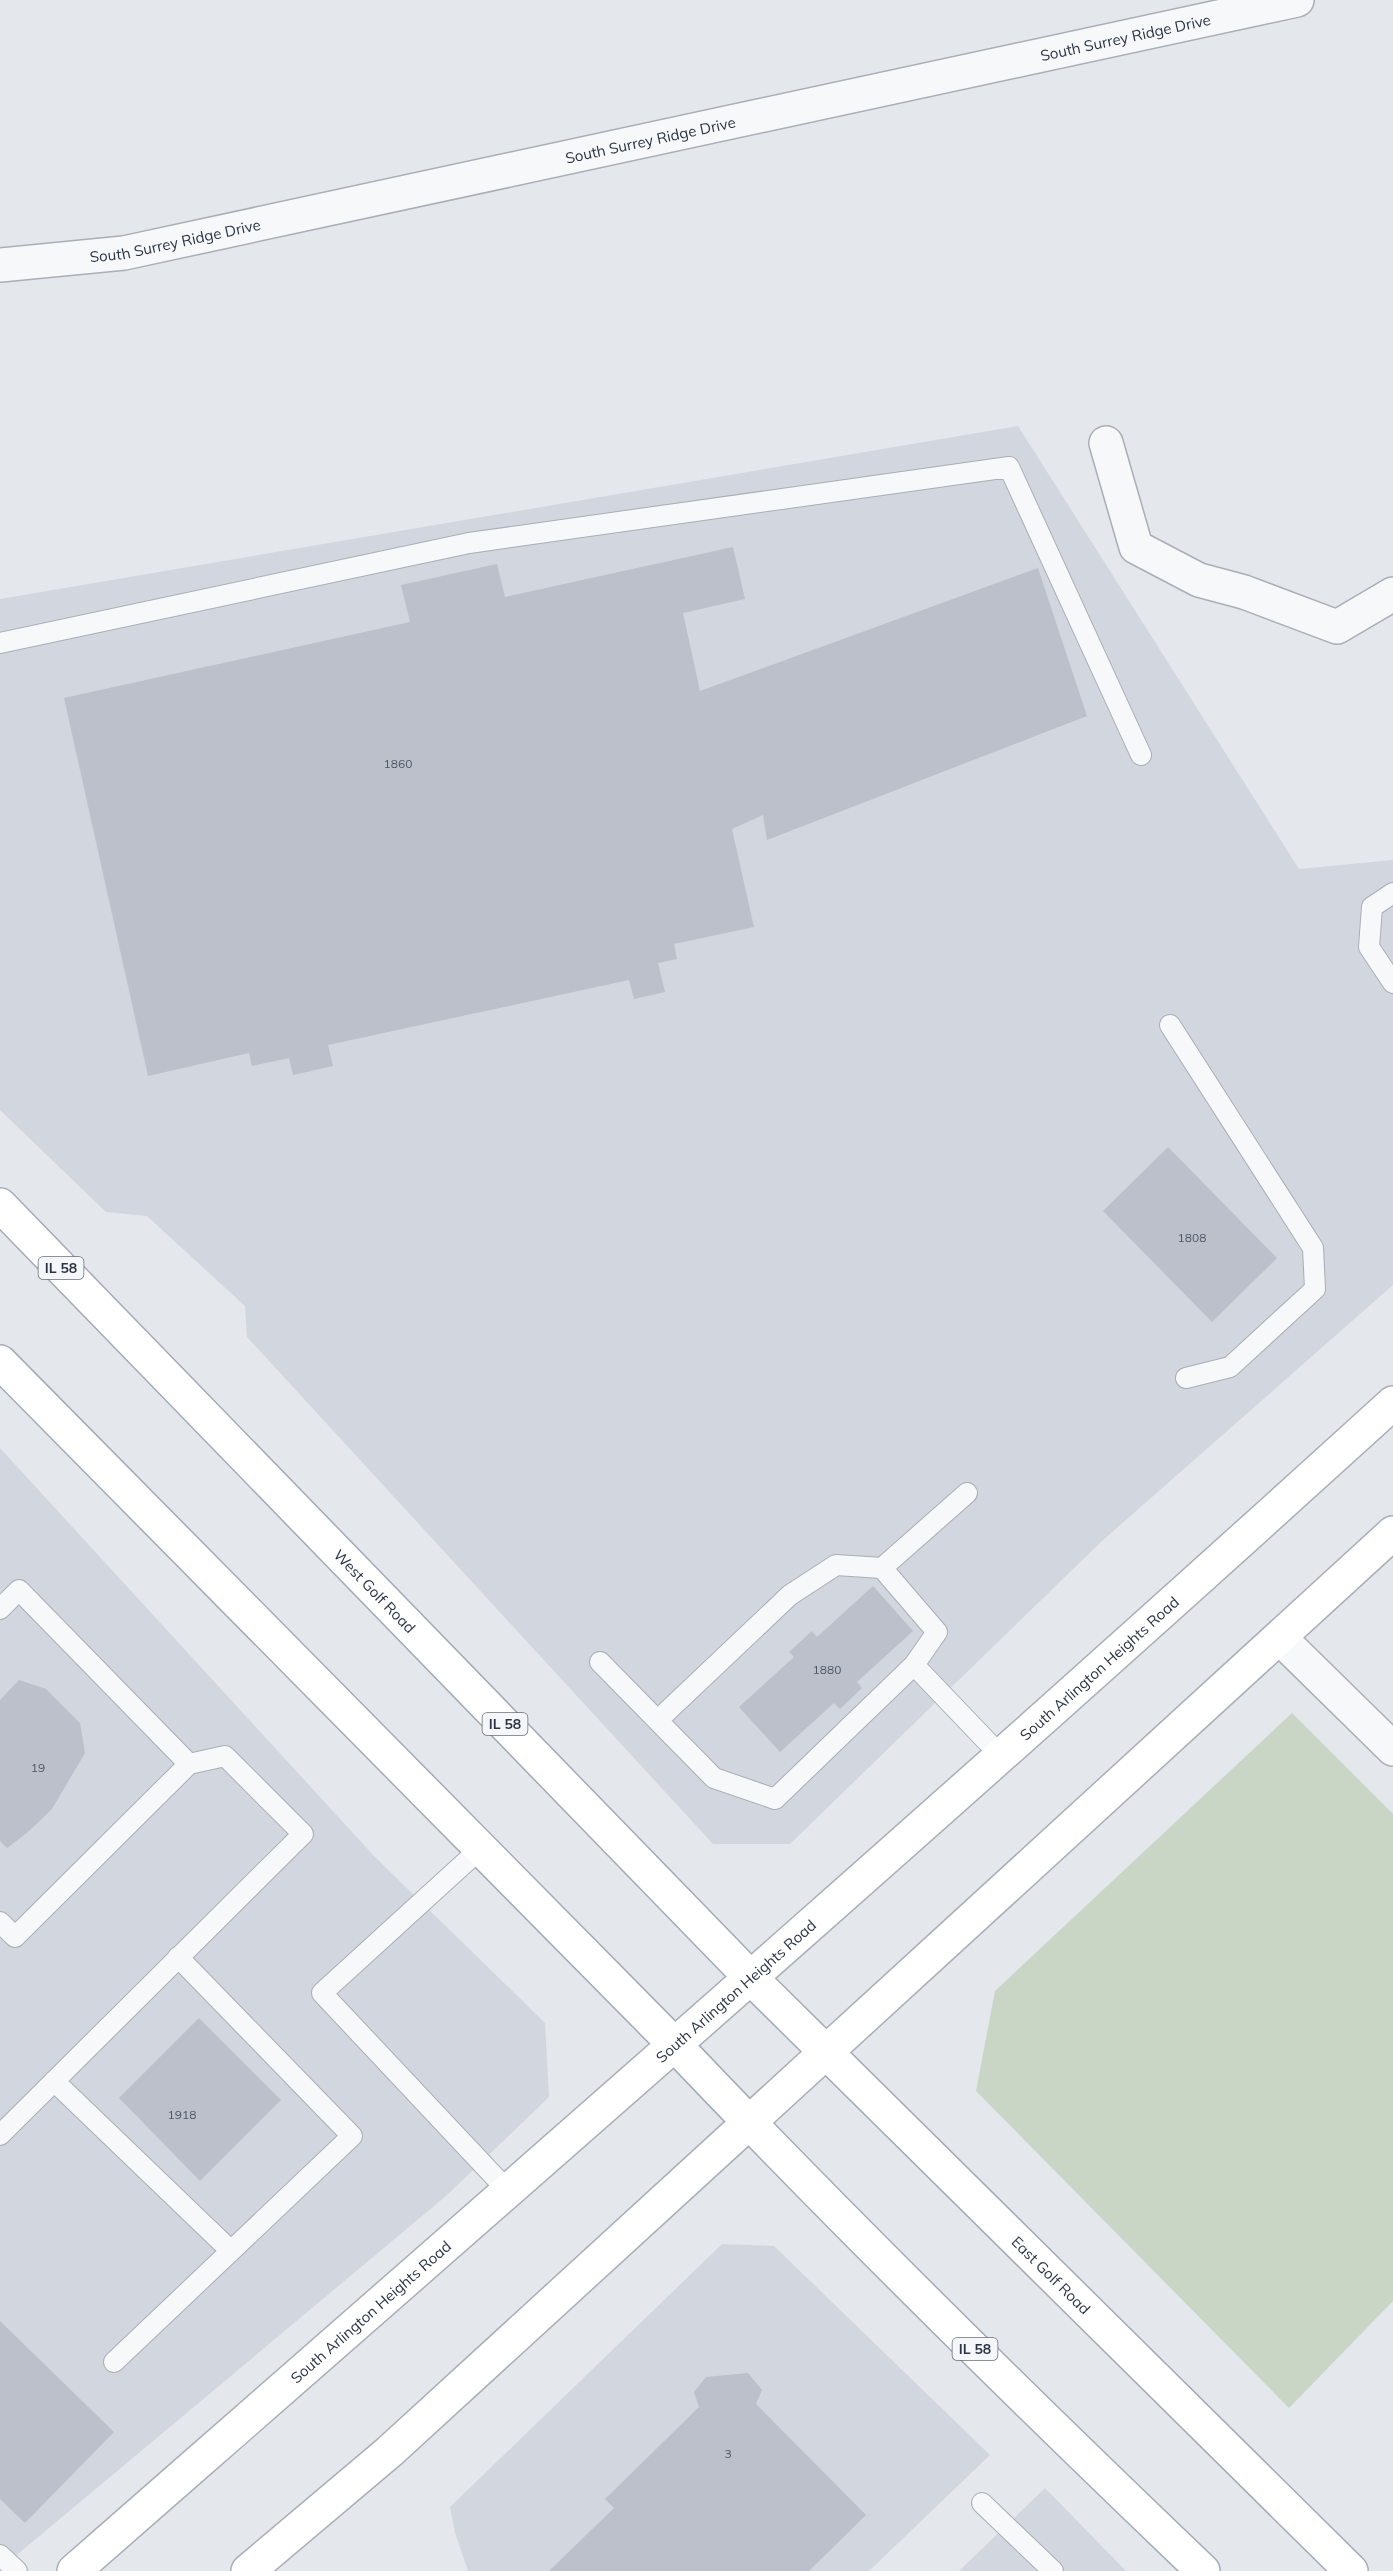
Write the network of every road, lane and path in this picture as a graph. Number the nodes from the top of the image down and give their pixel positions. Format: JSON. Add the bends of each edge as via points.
{"nodes":[{"id":1,"x":1297,"y":0,"type":"edge"},
{"id":2,"x":0,"y":265,"type":"edge"},
{"id":3,"x":1106,"y":442,"type":"dead end"},
{"id":4,"x":1393,"y":594,"type":"edge"},
{"id":5,"x":0,"y":643,"type":"edge"},
{"id":6,"x":1141,"y":755,"type":"dead end"},
{"id":7,"x":1393,"y":893,"type":"edge"},
{"id":8,"x":1393,"y":983,"type":"edge"},
{"id":9,"x":1170,"y":1025,"type":"dead end"},
{"id":10,"x":0,"y":1205,"type":"edge"},
{"id":11,"x":0,"y":1362,"type":"edge"},
{"id":12,"x":1186,"y":1378,"type":"dead end"},
{"id":13,"x":1393,"y":1403,"type":"edge"},
{"id":14,"x":967,"y":1493,"type":"dead end"},
{"id":15,"x":1393,"y":1533,"type":"edge"},
{"id":16,"x":882,"y":1568,"type":"junction"},
{"id":17,"x":0,"y":1609,"type":"edge"},
{"id":18,"x":1280,"y":1638,"type":"junction"},
{"id":19,"x":600,"y":1662,"type":"dead end"},
{"id":20,"x":915,"y":1665,"type":"junction"},
{"id":21,"x":658,"y":1720,"type":"junction"},
{"id":22,"x":1393,"y":1749,"type":"edge"},
{"id":23,"x":1001,"y":1756,"type":"junction"},
{"id":24,"x":189,"y":1764,"type":"junction"},
{"id":25,"x":480,"y":1849,"type":"junction"},
{"id":26,"x":0,"y":1922,"type":"edge"},
{"id":27,"x":178,"y":1958,"type":"junction"},
{"id":28,"x":751,"y":1978,"type":"junction"},
{"id":29,"x":675,"y":2045,"type":"junction"},
{"id":30,"x":827,"y":2053,"type":"junction"},
{"id":31,"x":54,"y":2081,"type":"junction"},
{"id":32,"x":749,"y":2124,"type":"junction"},
{"id":33,"x":0,"y":2135,"type":"edge"},
{"id":34,"x":508,"y":2191,"type":"junction"},
{"id":35,"x":231,"y":2250,"type":"junction"},
{"id":36,"x":114,"y":2362,"type":"dead end"},
{"id":37,"x":982,"y":2503,"type":"dead end"},
{"id":38,"x":0,"y":2555,"type":"edge"},
{"id":39,"x":17,"y":2571,"type":"edge"},
{"id":40,"x":74,"y":2571,"type":"edge"},
{"id":41,"x":248,"y":2571,"type":"edge"},
{"id":42,"x":1053,"y":2571,"type":"edge"},
{"id":43,"x":1203,"y":2571,"type":"edge"},
{"id":44,"x":1351,"y":2571,"type":"edge"}],
"edges":[{"from":1,"to":2,"type":"street","name":"South Surrey Ridge Drive","via":[[124,253]]},
{"from":3,"to":4,"type":"street","via":[[1136,547],[1198,580],[1245,592],[1337,627]]},
{"from":5,"to":6,"type":"lane","via":[[469,543],[1009,467]]},
{"from":7,"to":8,"type":"lane","via":[[1372,907],[1369,947]]},
{"from":9,"to":12,"type":"lane","via":[[1313,1248],[1315,1279],[1315,1289],[1230,1367]]},
{"from":10,"to":28,"type":"main road","name":"West Golf Road","number":"IL 58"},
{"from":11,"to":25,"type":"main road","number":"IL 58"},
{"from":13,"to":23,"type":"main road","name":"South Arlington Heights Road"},
{"from":14,"to":16,"type":"lane"},
{"from":15,"to":18,"type":"main road"},
{"from":16,"to":20,"type":"lane","via":[[937,1632]]},
{"from":16,"to":21,"type":"lane","via":[[836,1565],[790,1595]]},
{"from":17,"to":24,"type":"lane","via":[[19,1590]]},
{"from":18,"to":22,"type":"street"},
{"from":18,"to":30,"type":"main road"},
{"from":19,"to":21,"type":"lane"},
{"from":20,"to":21,"type":"lane","via":[[775,1799],[714,1778]]},
{"from":20,"to":23,"type":"lane"},
{"from":23,"to":28,"type":"main road","name":"South Arlington Heights Road"},
{"from":24,"to":26,"type":"lane","via":[[15,1937]]},
{"from":24,"to":27,"type":"lane","via":[[225,1755],[303,1834]]},
{"from":25,"to":29,"type":"main road","number":"IL 58"},
{"from":25,"to":34,"type":"lane","via":[[322,1993]]},
{"from":27,"to":31,"type":"lane"},
{"from":27,"to":35,"type":"lane","via":[[352,2136]]},
{"from":28,"to":29,"type":"main road","name":"South Arlington Heights Road"},
{"from":28,"to":30,"type":"main road","name":"East Golf Road","number":"IL 58"},
{"from":29,"to":32,"type":"main road","number":"IL 58"},
{"from":29,"to":34,"type":"main road","name":"South Arlington Heights Road"},
{"from":30,"to":32,"type":"main road"},
{"from":30,"to":44,"type":"main road","name":"East Golf Road","number":"IL 58"},
{"from":31,"to":33,"type":"lane"},
{"from":31,"to":35,"type":"lane"},
{"from":32,"to":41,"type":"main road","via":[[382,2458]]},
{"from":32,"to":43,"type":"main road","number":"IL 58","via":[[1056,2431]]},
{"from":34,"to":40,"type":"main road","name":"South Arlington Heights Road"},
{"from":35,"to":36,"type":"lane"},
{"from":37,"to":42,"type":"lane"},
{"from":38,"to":39,"type":"lane"}]}
